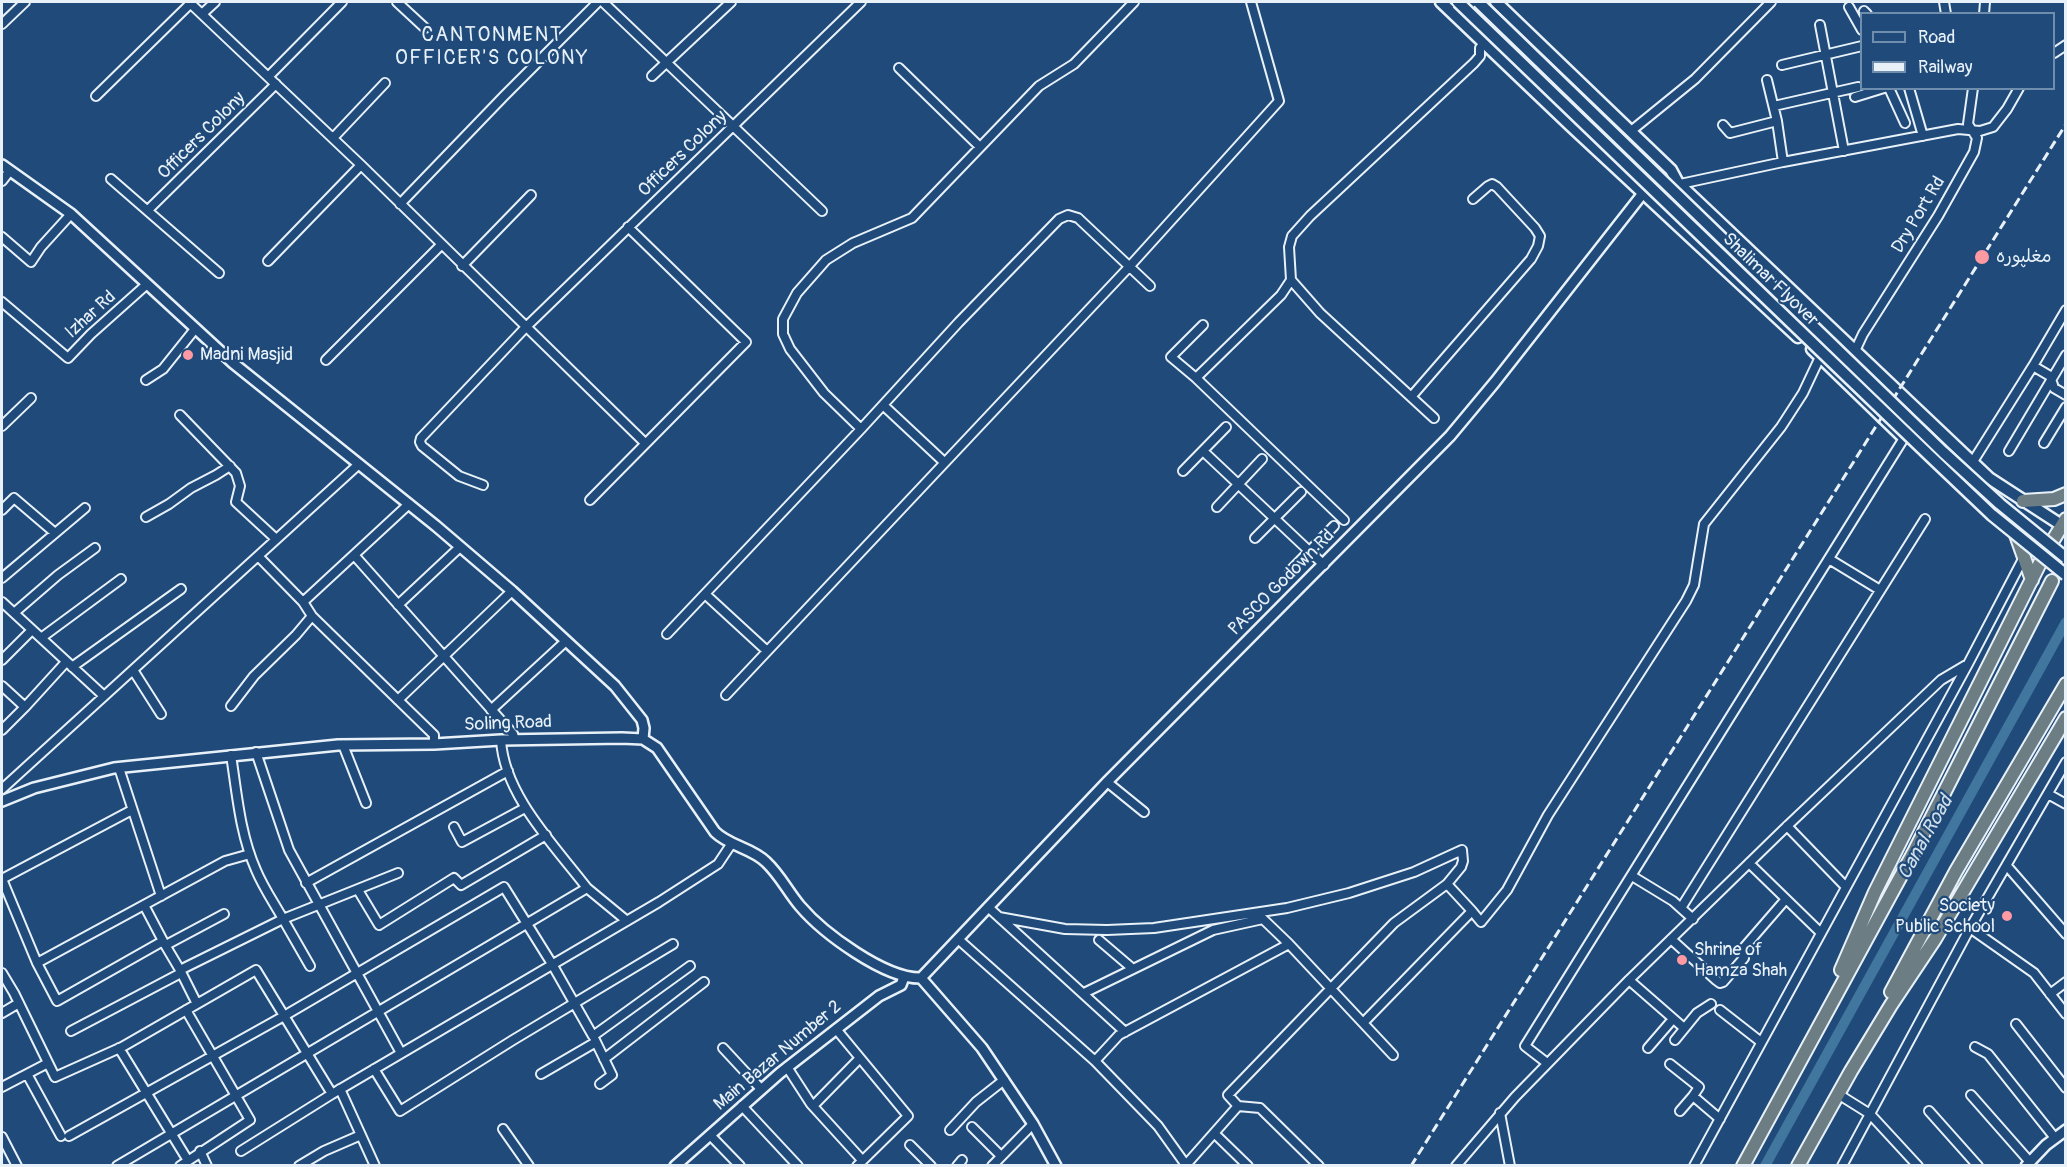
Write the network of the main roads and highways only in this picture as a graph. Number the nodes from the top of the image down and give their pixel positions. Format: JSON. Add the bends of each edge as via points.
{"nodes":[{"id":1,"x":1441,"y":2,"type":"edge"},
{"id":2,"x":1458,"y":2,"type":"edge"},
{"id":3,"x":1478,"y":2,"type":"edge"},
{"id":4,"x":1496,"y":2,"type":"edge"},
{"id":5,"x":1908,"y":400,"type":"junction"},
{"id":6,"x":1889,"y":424,"type":"junction"},
{"id":7,"x":2066,"y":494,"type":"edge"},
{"id":8,"x":2023,"y":501,"type":"junction"},
{"id":9,"x":2064,"y":524,"type":"edge"},
{"id":10,"x":2015,"y":532,"type":"junction"},
{"id":11,"x":2044,"y":555,"type":"junction"},
{"id":12,"x":2066,"y":558,"type":"edge"},
{"id":13,"x":2065,"y":574,"type":"edge"},
{"id":14,"x":2032,"y":580,"type":"junction"},
{"id":15,"x":2052,"y":580,"type":"dead end"},
{"id":16,"x":2066,"y":684,"type":"edge"},
{"id":17,"x":2066,"y":718,"type":"edge"},
{"id":18,"x":1816,"y":1029,"type":"junction"},
{"id":19,"x":1851,"y":1071,"type":"junction"},
{"id":20,"x":1743,"y":1166,"type":"edge"},
{"id":21,"x":1798,"y":1166,"type":"edge"}],
"edges":[{"from":1,"to":6,"type":"main road"},
{"from":2,"to":13,"type":"main road","name":"Shalimar Flyover","bridge":true,"via":[[1992,515]]},
{"from":3,"to":12,"type":"main road","name":"Shalimar Flyover","bridge":true,"via":[[1943,452]]},
{"from":4,"to":5,"type":"main road","via":[[1671,170],[1678,183]]},
{"from":5,"to":6,"type":"main road"},
{"from":5,"to":8,"type":"main road","via":[[1989,478]]},
{"from":6,"to":10,"type":"main road"},
{"from":7,"to":8,"type":"highway","via":[[2054,499]]},
{"from":8,"to":9,"type":"main road"},
{"from":9,"to":11,"type":"highway"},
{"from":10,"to":11,"type":"main road"},
{"from":10,"to":14,"type":"highway"},
{"from":11,"to":13,"type":"main road"},
{"from":11,"to":14,"type":"highway"},
{"from":14,"to":18,"type":"highway","via":[[1875,892]]},
{"from":15,"to":18,"type":"highway","via":[[1915,850]]},
{"from":16,"to":19,"type":"highway","via":[[1956,871]]},
{"from":17,"to":19,"type":"highway","via":[[1935,939]]},
{"from":18,"to":20,"type":"highway"},
{"from":19,"to":21,"type":"highway"}]}
